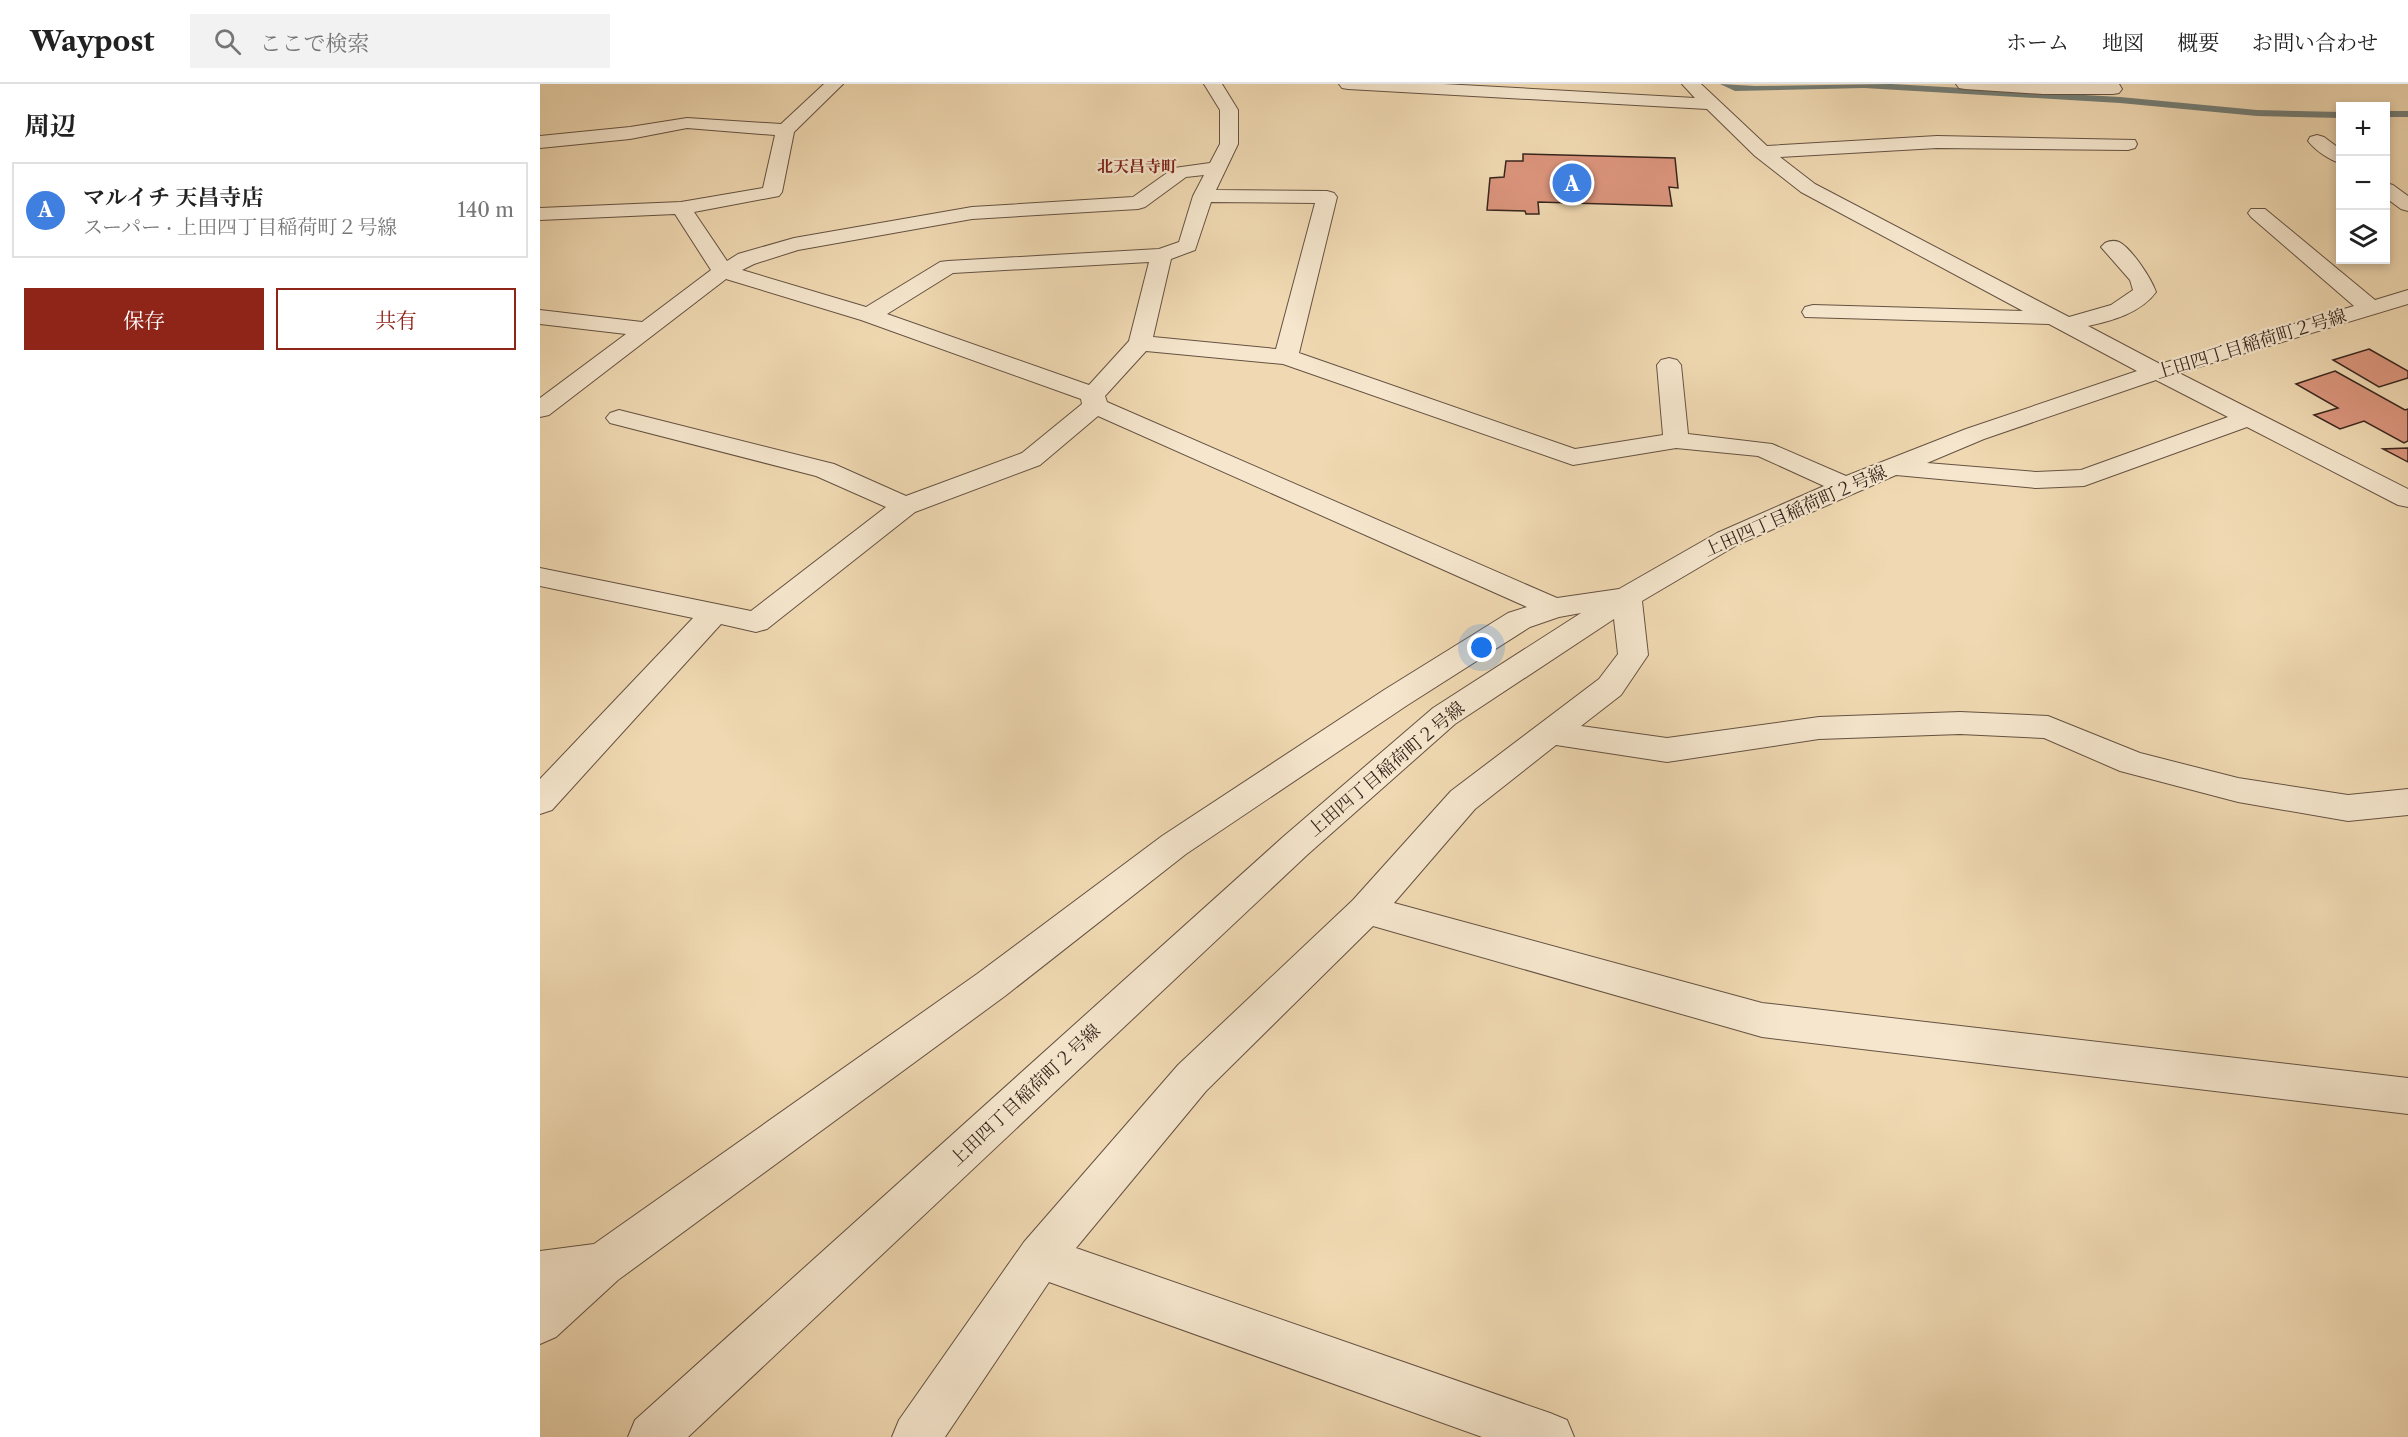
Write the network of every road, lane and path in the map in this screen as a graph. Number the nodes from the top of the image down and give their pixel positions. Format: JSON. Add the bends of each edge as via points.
{"nodes":[{"id":1,"x":834,"y":84,"type":"edge"},
{"id":2,"x":1212,"y":84,"type":"edge"},
{"id":3,"x":1348,"y":84,"type":"edge"},
{"id":4,"x":1691,"y":84,"type":"edge"},
{"id":5,"x":1965,"y":84,"type":"edge"},
{"id":6,"x":2109,"y":84,"type":"edge"},
{"id":7,"x":1711,"y":104,"type":"junction"},
{"id":8,"x":785,"y":130,"type":"junction"},
{"id":9,"x":2317,"y":141,"type":"dead end"},
{"id":10,"x":540,"y":142,"type":"edge"},
{"id":11,"x":2128,"y":144,"type":"dead end"},
{"id":12,"x":1762,"y":152,"type":"junction"},
{"id":13,"x":2339,"y":156,"type":"edge"},
{"id":14,"x":1217,"y":168,"type":"junction"},
{"id":15,"x":2390,"y":192,"type":"edge"},
{"id":16,"x":1203,"y":196,"type":"junction"},
{"id":17,"x":2408,"y":205,"type":"edge"},
{"id":18,"x":681,"y":208,"type":"junction"},
{"id":19,"x":2258,"y":213,"type":"dead end"},
{"id":20,"x":540,"y":214,"type":"edge"},
{"id":21,"x":2112,"y":247,"type":"dead end"},
{"id":22,"x":1161,"y":255,"type":"junction"},
{"id":23,"x":723,"y":271,"type":"junction"},
{"id":24,"x":2408,"y":297,"type":"edge"},
{"id":25,"x":2371,"y":308,"type":"junction"},
{"id":26,"x":1813,"y":312,"type":"dead end"},
{"id":27,"x":869,"y":315,"type":"junction"},
{"id":28,"x":540,"y":317,"type":"edge"},
{"id":29,"x":2062,"y":321,"type":"junction"},
{"id":30,"x":645,"y":329,"type":"junction"},
{"id":31,"x":1140,"y":344,"type":"junction"},
{"id":32,"x":1286,"y":357,"type":"junction"},
{"id":33,"x":1669,"y":365,"type":"dead end"},
{"id":34,"x":2157,"y":372,"type":"junction"},
{"id":35,"x":1094,"y":400,"type":"junction"},
{"id":36,"x":540,"y":411,"type":"edge"},
{"id":37,"x":619,"y":417,"type":"dead end"},
{"id":38,"x":2249,"y":417,"type":"junction"},
{"id":39,"x":1676,"y":440,"type":"junction"},
{"id":40,"x":1891,"y":468,"type":"junction"},
{"id":41,"x":1846,"y":486,"type":"junction"},
{"id":42,"x":2408,"y":499,"type":"edge"},
{"id":43,"x":905,"y":506,"type":"junction"},
{"id":44,"x":546,"y":586,"type":"edge"},
{"id":45,"x":1627,"y":597,"type":"junction"},
{"id":46,"x":1554,"y":608,"type":"junction"},
{"id":47,"x":715,"y":613,"type":"junction"},
{"id":48,"x":1549,"y":734,"type":"junction"},
{"id":49,"x":540,"y":801,"type":"edge"},
{"id":50,"x":2408,"y":802,"type":"edge"},
{"id":51,"x":1366,"y":910,"type":"junction"},
{"id":52,"x":2408,"y":1096,"type":"edge"},
{"id":53,"x":1040,"y":1257,"type":"junction"},
{"id":54,"x":602,"y":1265,"type":"junction"},
{"id":55,"x":540,"y":1273,"type":"edge"},
{"id":56,"x":540,"y":1321,"type":"edge"},
{"id":57,"x":652,"y":1437,"type":"edge"},
{"id":58,"x":916,"y":1437,"type":"edge"},
{"id":59,"x":1550,"y":1437,"type":"edge"}],
"edges":[{"from":1,"to":8,"type":"street"},
{"from":2,"to":14,"type":"street","via":[[1228,110],[1229,144]]},
{"from":3,"to":7,"type":"street"},
{"from":4,"to":7,"type":"street"},
{"from":5,"to":6,"type":"street","via":[[2113,89]]},
{"from":7,"to":12,"type":"street"},
{"from":8,"to":10,"type":"street","via":[[687,123]]},
{"from":8,"to":18,"type":"street","via":[[772,192]]},
{"from":9,"to":13,"type":"street"},
{"from":11,"to":12,"type":"street","via":[[1937,141]]},
{"from":12,"to":29,"type":"street","via":[[1808,188]]},
{"from":14,"to":16,"type":"street"},
{"from":14,"to":23,"type":"street","via":[[1181,172],[1138,203],[972,213],[794,244],[746,259]]},
{"from":15,"to":17,"type":"street"},
{"from":16,"to":22,"type":"street","via":[[1188,246]]},
{"from":16,"to":32,"type":"street","via":[[1327,197]]},
{"from":18,"to":20,"type":"street"},
{"from":18,"to":23,"type":"street"},
{"from":19,"to":25,"type":"street"},
{"from":21,"to":29,"type":"street","via":[[2140,278],[2145,292],[2134,302],[2102,317]]},
{"from":22,"to":27,"type":"street","via":[[948,267]]},
{"from":22,"to":31,"type":"street"},
{"from":23,"to":27,"type":"street"},
{"from":23,"to":30,"type":"street"},
{"from":24,"to":25,"type":"street","name":"上田四丁目稲荷町２号線"},
{"from":25,"to":34,"type":"street","name":"上田四丁目稲荷町２号線"},
{"from":26,"to":29,"type":"street"},
{"from":27,"to":35,"type":"street"},
{"from":28,"to":30,"type":"street"},
{"from":29,"to":34,"type":"street"},
{"from":30,"to":36,"type":"street"},
{"from":31,"to":32,"type":"street"},
{"from":31,"to":35,"type":"street"},
{"from":32,"to":39,"type":"street","via":[[1573,457]]},
{"from":33,"to":39,"type":"street"},
{"from":34,"to":38,"type":"street"},
{"from":34,"to":40,"type":"street","name":"上田四丁目稲荷町２号線","via":[[1975,434]]},
{"from":35,"to":43,"type":"street","via":[[1030,459]]},
{"from":35,"to":46,"type":"street"},
{"from":37,"to":43,"type":"street","via":[[825,470]]},
{"from":38,"to":40,"type":"street","via":[[2084,478],[1997,478]]},
{"from":38,"to":42,"type":"street"},
{"from":39,"to":41,"type":"street","via":[[1763,449]]},
{"from":40,"to":41,"type":"street","name":"上田四丁目稲荷町２号線"},
{"from":41,"to":45,"type":"street","name":"上田四丁目稲荷町２号線","via":[[1727,539]]},
{"from":43,"to":47,"type":"street","via":[[756,622]]},
{"from":44,"to":47,"type":"street"},
{"from":45,"to":46,"type":"street"},
{"from":45,"to":48,"type":"street","via":[[1633,655],[1610,687]]},
{"from":45,"to":57,"type":"street","name":"上田四丁目稲荷町２号線","via":[[1444,716],[1295,846]]},
{"from":46,"to":54,"type":"street","via":[[1519,620],[1174,845],[991,985]]},
{"from":47,"to":49,"type":"street"},
{"from":48,"to":50,"type":"street","via":[[1667,750],[1819,728],[1960,723],[2048,727],[2132,763],[2238,790],[2348,808]]},
{"from":48,"to":51,"type":"street","via":[[1463,800]]},
{"from":51,"to":52,"type":"street","via":[[1762,1020]]},
{"from":51,"to":53,"type":"street","via":[[1192,1078]]},
{"from":53,"to":58,"type":"street"},
{"from":53,"to":59,"type":"street"},
{"from":54,"to":55,"type":"street"},
{"from":54,"to":56,"type":"street"}]}
